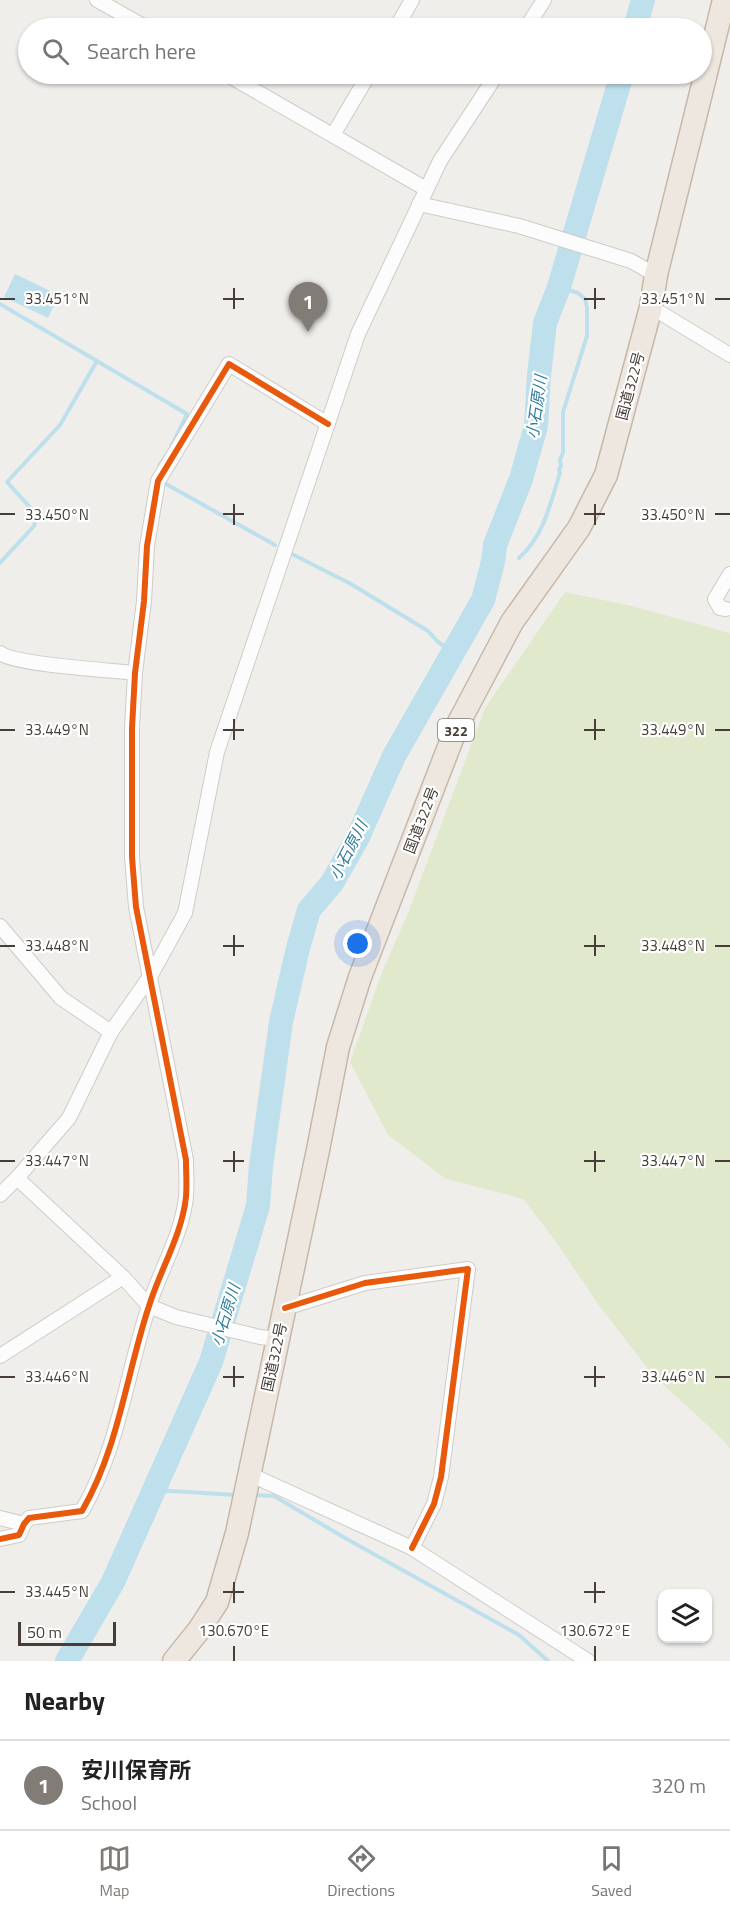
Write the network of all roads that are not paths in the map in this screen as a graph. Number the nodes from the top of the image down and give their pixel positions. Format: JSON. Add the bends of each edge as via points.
{"nodes":[{"id":1,"x":97,"y":0,"type":"edge"},
{"id":2,"x":412,"y":0,"type":"edge"},
{"id":3,"x":544,"y":0,"type":"edge"},
{"id":4,"x":724,"y":0,"type":"edge"},
{"id":5,"x":129,"y":18,"type":"edge"},
{"id":6,"x":402,"y":18,"type":"edge"},
{"id":7,"x":532,"y":18,"type":"edge"},
{"id":8,"x":712,"y":49,"type":"edge"},
{"id":9,"x":244,"y":84,"type":"edge"},
{"id":10,"x":363,"y":84,"type":"edge"},
{"id":11,"x":490,"y":84,"type":"edge"},
{"id":12,"x":703,"y":84,"type":"edge"},
{"id":13,"x":333,"y":135,"type":"junction"},
{"id":14,"x":426,"y":189,"type":"junction"},
{"id":15,"x":419,"y":204,"type":"junction"},
{"id":16,"x":656,"y":275,"type":"junction"},
{"id":17,"x":651,"y":307,"type":"junction"},
{"id":18,"x":730,"y":355,"type":"edge"},
{"id":19,"x":328,"y":424,"type":"junction"},
{"id":20,"x":730,"y":574,"type":"edge"},
{"id":21,"x":726,"y":609,"type":"dead end"},
{"id":22,"x":0,"y":653,"type":"edge"},
{"id":23,"x":135,"y":673,"type":"junction"},
{"id":24,"x":0,"y":926,"type":"edge"},
{"id":25,"x":151,"y":975,"type":"junction"},
{"id":26,"x":111,"y":1032,"type":"junction"},
{"id":27,"x":17,"y":1178,"type":"junction"},
{"id":28,"x":0,"y":1194,"type":"edge"},
{"id":29,"x":123,"y":1277,"type":"junction"},
{"id":30,"x":149,"y":1306,"type":"junction"},
{"id":31,"x":285,"y":1308,"type":"junction"},
{"id":32,"x":268,"y":1338,"type":"junction"},
{"id":33,"x":0,"y":1356,"type":"edge"},
{"id":34,"x":248,"y":1480,"type":"junction"},
{"id":35,"x":0,"y":1518,"type":"edge"},
{"id":36,"x":24,"y":1524,"type":"junction"},
{"id":37,"x":0,"y":1539,"type":"edge"},
{"id":38,"x":412,"y":1548,"type":"junction"},
{"id":39,"x":174,"y":1661,"type":"edge"},
{"id":40,"x":588,"y":1661,"type":"edge"}],
"edges":[{"from":1,"to":5,"type":"street"},
{"from":2,"to":6,"type":"street"},
{"from":3,"to":7,"type":"street"},
{"from":4,"to":8,"type":"highway","name":"国道322号","number":"322"},
{"from":9,"to":13,"type":"street"},
{"from":10,"to":13,"type":"street"},
{"from":11,"to":14,"type":"street"},
{"from":12,"to":16,"type":"highway","name":"国道322号","number":"322"},
{"from":13,"to":14,"type":"street"},
{"from":14,"to":15,"type":"street"},
{"from":15,"to":16,"type":"street","via":[[519,226],[631,261]]},
{"from":15,"to":19,"type":"street","via":[[358,334]]},
{"from":16,"to":17,"type":"highway","name":"国道322号","number":"322"},
{"from":17,"to":18,"type":"street"},
{"from":17,"to":31,"type":"highway","name":"国道322号","number":"322","via":[[606,475],[579,528],[512,622],[457,726],[360,976],[338,1047]]},
{"from":19,"to":23,"type":"street","via":[[229,364],[158,481],[147,546]]},
{"from":19,"to":25,"type":"street","via":[[217,752],[185,913]]},
{"from":20,"to":21,"type":"street","via":[[715,599],[720,608]]},
{"from":22,"to":23,"type":"street","via":[[27,662]]},
{"from":23,"to":25,"type":"street","via":[[132,857],[136,907]]},
{"from":24,"to":26,"type":"street","via":[[61,998]]},
{"from":25,"to":26,"type":"street"},
{"from":25,"to":30,"type":"street","via":[[186,1160],[186,1197],[180,1225]]},
{"from":26,"to":27,"type":"street","via":[[69,1118]]},
{"from":27,"to":28,"type":"street"},
{"from":27,"to":29,"type":"street"},
{"from":29,"to":30,"type":"street"},
{"from":29,"to":33,"type":"street"},
{"from":30,"to":32,"type":"street","via":[[176,1317]]},
{"from":30,"to":36,"type":"street","via":[[117,1427],[97,1485],[82,1511],[29,1518]]},
{"from":31,"to":32,"type":"highway","name":"国道322号","number":"322"},
{"from":31,"to":38,"type":"street","via":[[365,1283],[468,1269],[441,1478],[434,1504]]},
{"from":32,"to":34,"type":"highway","name":"国道322号","number":"322"},
{"from":34,"to":38,"type":"street"},
{"from":34,"to":39,"type":"highway","name":"国道322号","number":"322","via":[[217,1602]]},
{"from":35,"to":36,"type":"street"},
{"from":36,"to":37,"type":"street","via":[[19,1535]]},
{"from":38,"to":40,"type":"street"}]}
